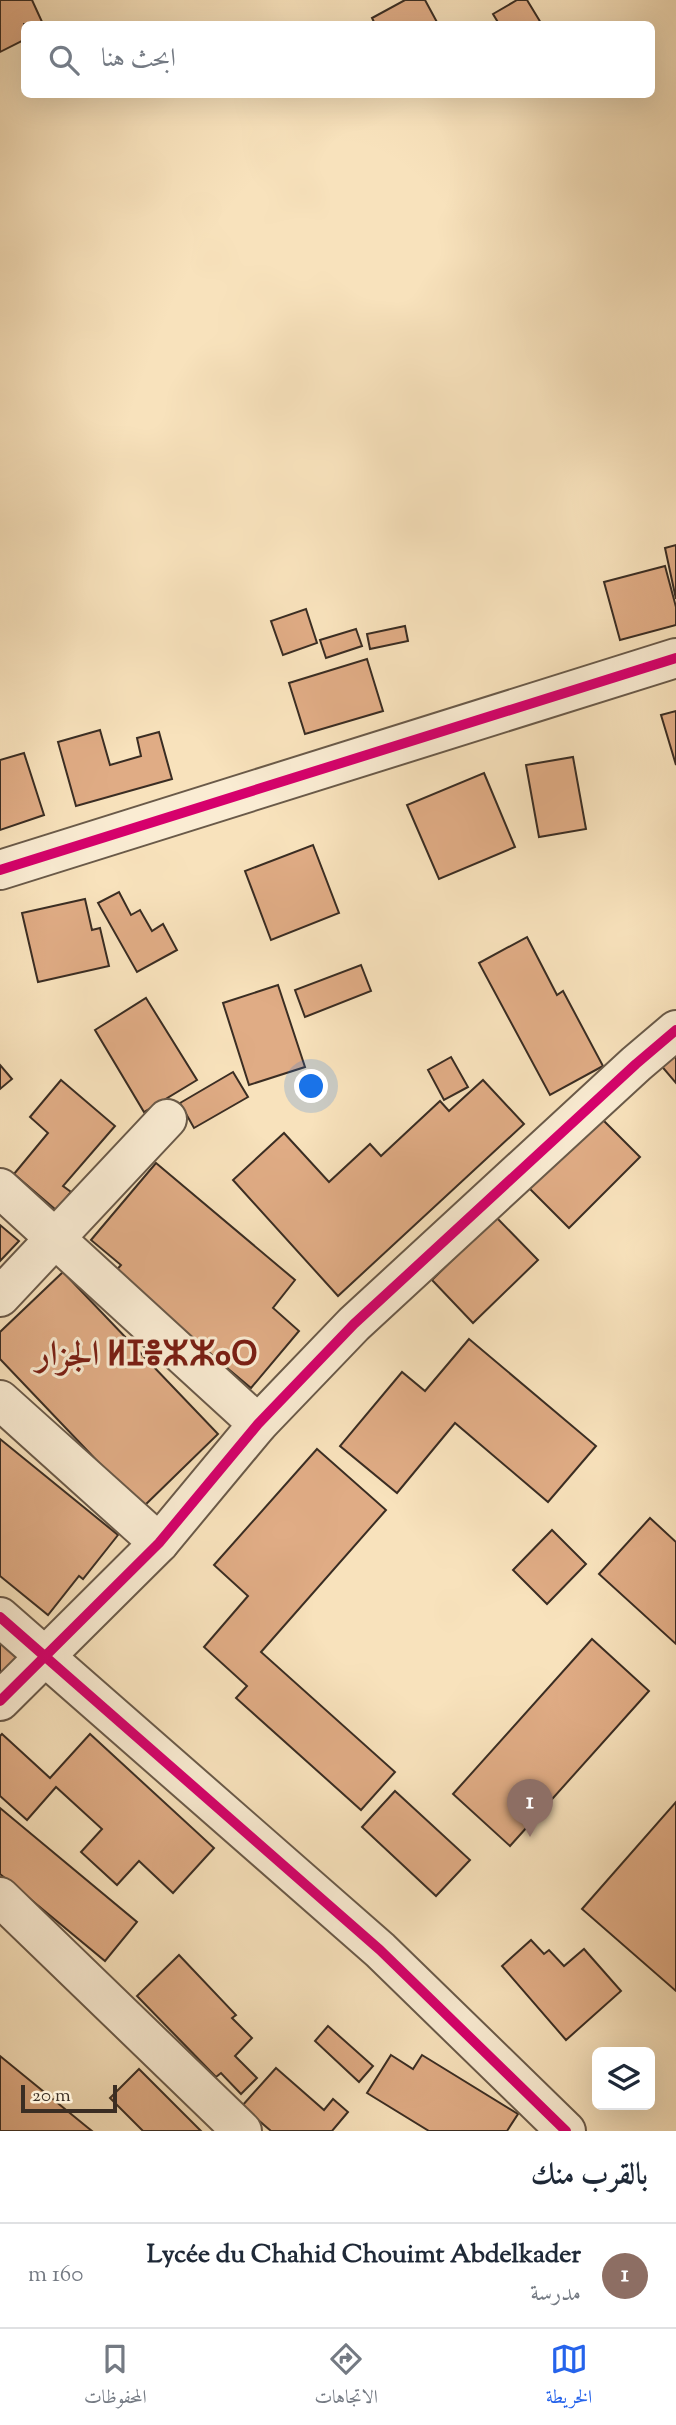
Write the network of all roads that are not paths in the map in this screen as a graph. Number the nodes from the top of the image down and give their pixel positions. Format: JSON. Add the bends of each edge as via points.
{"nodes":[{"id":1,"x":676,"y":658,"type":"edge"},
{"id":2,"x":0,"y":870,"type":"edge"},
{"id":3,"x":676,"y":1030,"type":"edge"},
{"id":4,"x":167,"y":1119,"type":"dead end"},
{"id":5,"x":0,"y":1188,"type":"edge"},
{"id":6,"x":55,"y":1240,"type":"junction"},
{"id":7,"x":0,"y":1297,"type":"edge"},
{"id":8,"x":0,"y":1400,"type":"edge"},
{"id":9,"x":258,"y":1424,"type":"junction"},
{"id":10,"x":159,"y":1543,"type":"junction"},
{"id":11,"x":0,"y":1617,"type":"edge"},
{"id":12,"x":44,"y":1657,"type":"junction"},
{"id":13,"x":0,"y":1701,"type":"edge"},
{"id":14,"x":0,"y":1897,"type":"edge"},
{"id":15,"x":242,"y":2131,"type":"edge"},
{"id":16,"x":566,"y":2131,"type":"edge"}],
"edges":[{"from":1,"to":2,"type":"street"},
{"from":3,"to":9,"type":"street","via":[[354,1324]]},
{"from":4,"to":6,"type":"street"},
{"from":5,"to":6,"type":"street"},
{"from":6,"to":7,"type":"street"},
{"from":6,"to":9,"type":"street"},
{"from":8,"to":10,"type":"street"},
{"from":9,"to":10,"type":"street"},
{"from":10,"to":12,"type":"street"},
{"from":11,"to":12,"type":"street"},
{"from":12,"to":13,"type":"street"},
{"from":12,"to":16,"type":"street","via":[[380,1950]]},
{"from":14,"to":15,"type":"street"}]}
